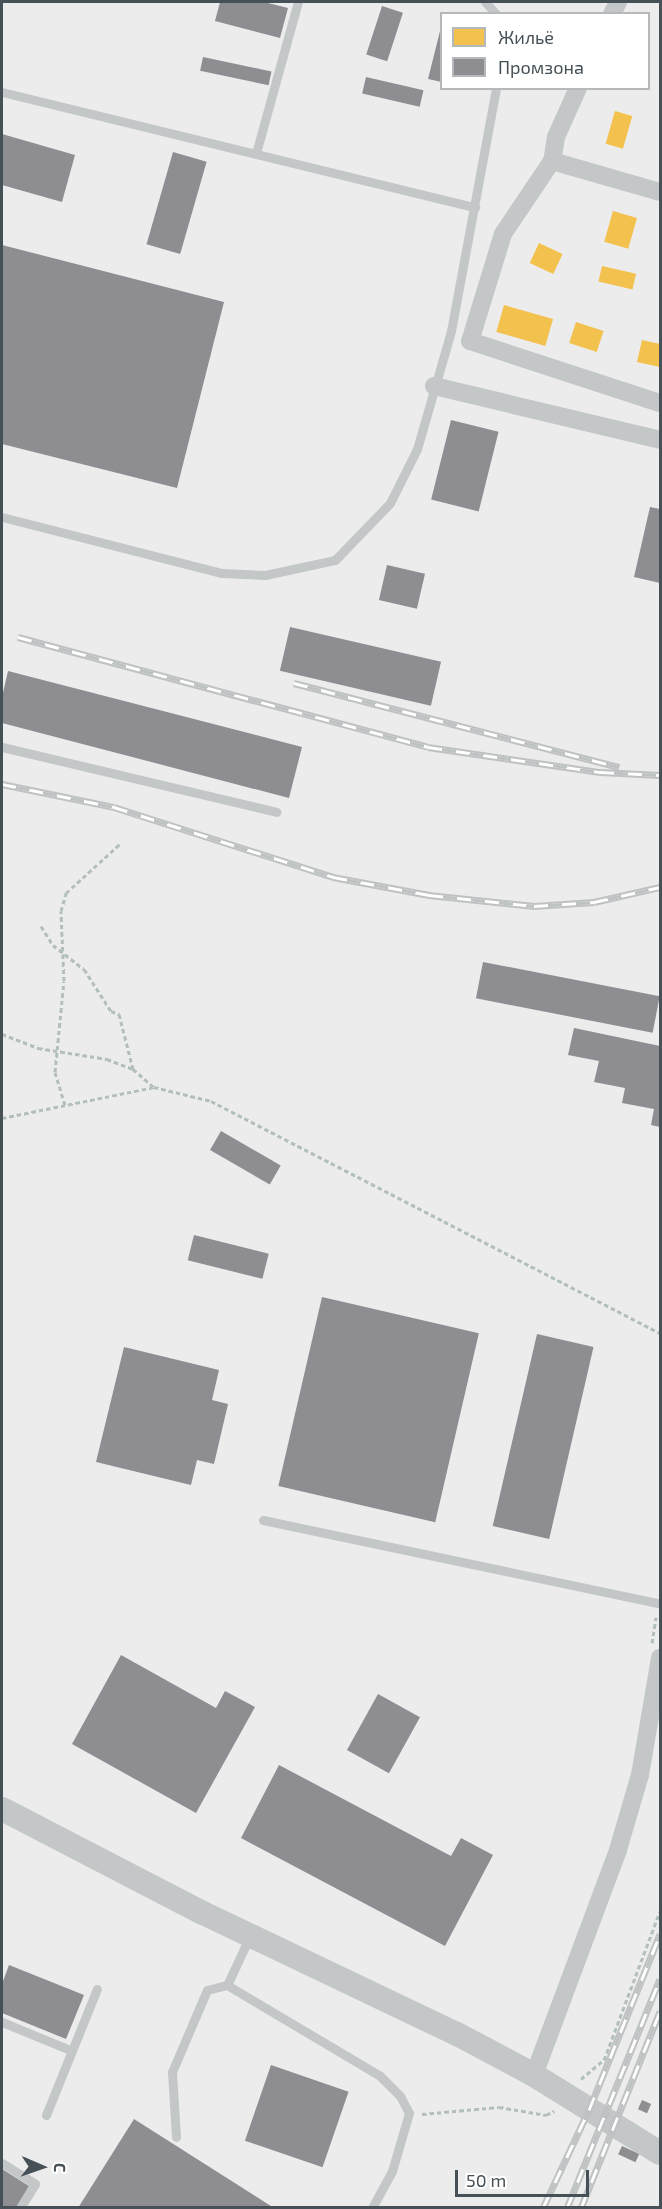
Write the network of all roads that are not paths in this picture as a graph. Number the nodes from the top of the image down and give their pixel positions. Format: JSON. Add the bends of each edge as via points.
{"nodes":[{"id":1,"x":298,"y":2,"type":"edge"},
{"id":2,"x":496,"y":90,"type":"edge"},
{"id":3,"x":577,"y":90,"type":"edge"},
{"id":4,"x":2,"y":92,"type":"edge"},
{"id":5,"x":256,"y":153,"type":"junction"},
{"id":6,"x":552,"y":161,"type":"junction"},
{"id":7,"x":660,"y":192,"type":"edge"},
{"id":8,"x":475,"y":207,"type":"junction"},
{"id":9,"x":435,"y":386,"type":"junction"},
{"id":10,"x":660,"y":403,"type":"edge"},
{"id":11,"x":660,"y":440,"type":"edge"},
{"id":12,"x":2,"y":516,"type":"edge"},
{"id":13,"x":2,"y":747,"type":"edge"},
{"id":14,"x":276,"y":812,"type":"dead end"},
{"id":15,"x":263,"y":1520,"type":"dead end"},
{"id":16,"x":659,"y":1604,"type":"edge"},
{"id":17,"x":656,"y":1653,"type":"edge"},
{"id":18,"x":2,"y":1809,"type":"edge"},
{"id":19,"x":250,"y":1936,"type":"junction"},
{"id":20,"x":227,"y":1984,"type":"junction"},
{"id":21,"x":97,"y":1989,"type":"dead end"},
{"id":22,"x":2,"y":2022,"type":"edge"},
{"id":23,"x":70,"y":2050,"type":"junction"},
{"id":24,"x":534,"y":2075,"type":"junction"},
{"id":25,"x":46,"y":2115,"type":"dead end"},
{"id":26,"x":176,"y":2137,"type":"dead end"},
{"id":27,"x":660,"y":2153,"type":"edge"},
{"id":28,"x":2,"y":2163,"type":"edge"},
{"id":29,"x":20,"y":2208,"type":"edge"},
{"id":30,"x":372,"y":2208,"type":"edge"}],
"edges":[{"from":1,"to":5,"type":"lane"},
{"from":2,"to":8,"type":"lane"},
{"from":3,"to":6,"type":"street","via":[[556,137]]},
{"from":4,"to":5,"type":"lane"},
{"from":5,"to":8,"type":"lane"},
{"from":6,"to":7,"type":"street"},
{"from":6,"to":10,"type":"street","via":[[503,234],[471,341]]},
{"from":8,"to":9,"type":"lane"},
{"from":9,"to":11,"type":"street"},
{"from":9,"to":12,"type":"lane","via":[[417,449],[390,503],[335,560],[265,575],[222,573]]},
{"from":13,"to":14,"type":"lane"},
{"from":15,"to":16,"type":"lane"},
{"from":17,"to":24,"type":"street","via":[[640,1775],[618,1850]]},
{"from":18,"to":19,"type":"street"},
{"from":19,"to":20,"type":"lane"},
{"from":19,"to":24,"type":"street"},
{"from":20,"to":26,"type":"lane","via":[[207,1990],[172,2072]]},
{"from":20,"to":30,"type":"lane","via":[[380,2076],[400,2096],[410,2113],[392,2171]]},
{"from":21,"to":23,"type":"lane"},
{"from":22,"to":23,"type":"lane"},
{"from":23,"to":25,"type":"lane"},
{"from":24,"to":27,"type":"street"},
{"from":28,"to":29,"type":"lane","via":[[35,2184]]}]}
